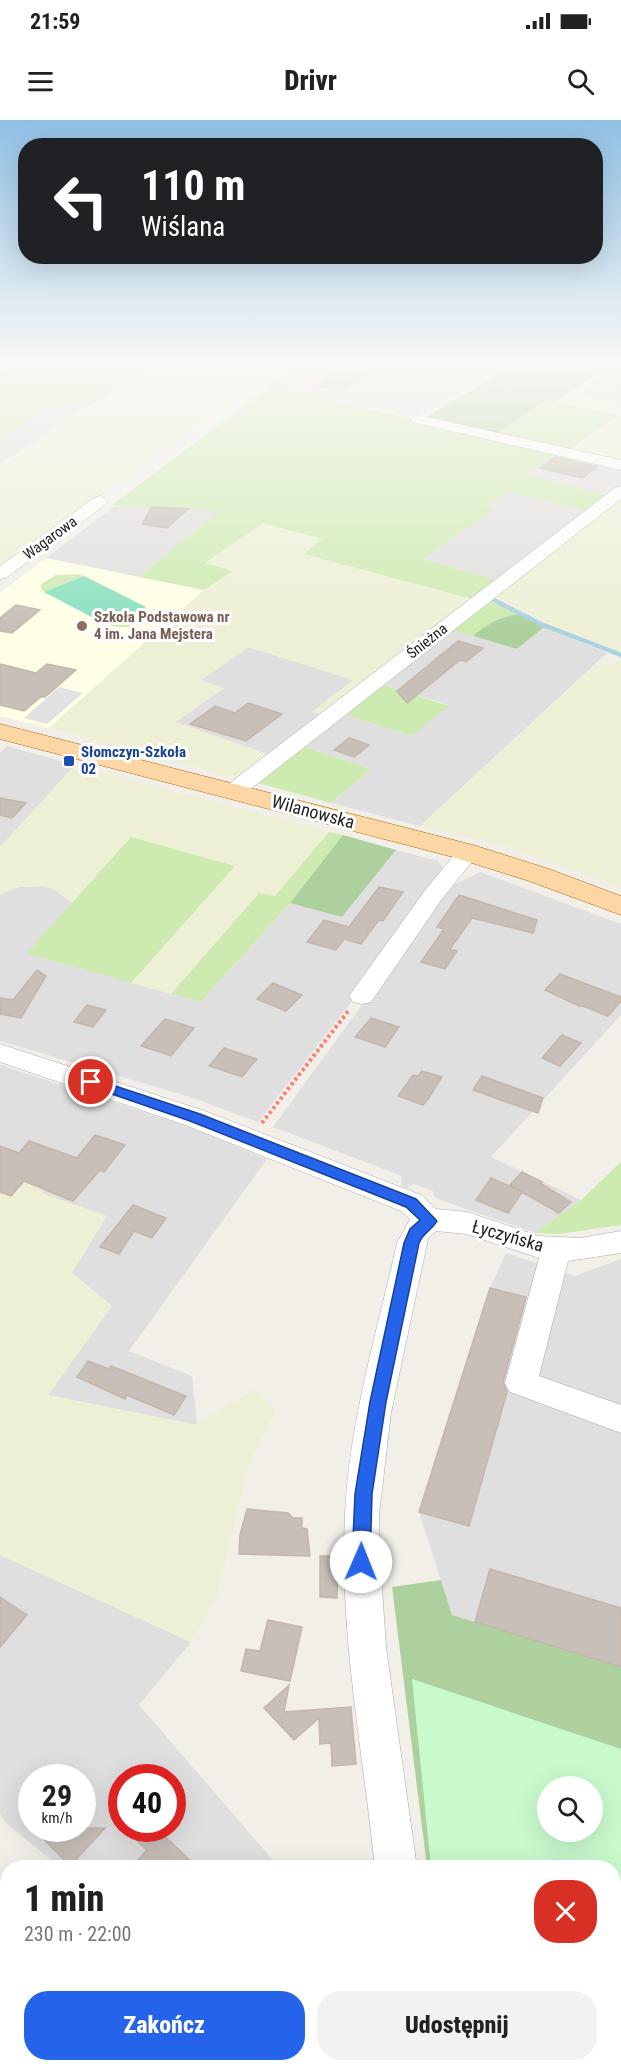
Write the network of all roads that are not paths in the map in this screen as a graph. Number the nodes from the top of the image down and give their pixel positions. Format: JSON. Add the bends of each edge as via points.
{"nodes":[{"id":1,"x":559,"y":451,"type":"edge"},
{"id":2,"x":621,"y":465,"type":"edge"},
{"id":3,"x":621,"y":491,"type":"edge"},
{"id":4,"x":100,"y":501,"type":"dead end"},
{"id":5,"x":0,"y":574,"type":"edge"},
{"id":6,"x":0,"y":731,"type":"edge"},
{"id":7,"x":234,"y":792,"type":"junction"},
{"id":8,"x":468,"y":853,"type":"junction"},
{"id":9,"x":621,"y":906,"type":"edge"},
{"id":10,"x":362,"y":996,"type":"road end"},
{"id":11,"x":0,"y":1053,"type":"edge"},
{"id":12,"x":430,"y":1221,"type":"junction"},
{"id":13,"x":621,"y":1242,"type":"edge"},
{"id":14,"x":555,"y":1249,"type":"junction"},
{"id":15,"x":621,"y":1419,"type":"edge"},
{"id":16,"x":395,"y":1860,"type":"edge"}],
"edges":[{"from":1,"to":2,"type":"street"},
{"from":3,"to":7,"type":"street","name":"Śnieżna"},
{"from":4,"to":5,"type":"street","name":"Wagarowa"},
{"from":6,"to":7,"type":"main road","name":"Wilanowska"},
{"from":7,"to":8,"type":"main road","name":"Wilanowska"},
{"from":8,"to":9,"type":"main road","name":"Wilanowska"},
{"from":8,"to":10,"type":"street"},
{"from":11,"to":12,"type":"street","via":[[247,1138],[411,1203]]},
{"from":12,"to":14,"type":"street","name":"Łyczyńska","via":[[453,1220],[512,1240]]},
{"from":12,"to":16,"type":"street","via":[[416,1233],[412,1243],[370,1447],[362,1513],[363,1602]]},
{"from":13,"to":14,"type":"street","name":"Łyczyńska","via":[[594,1248]]},
{"from":14,"to":15,"type":"street","via":[[520,1383]]}]}
